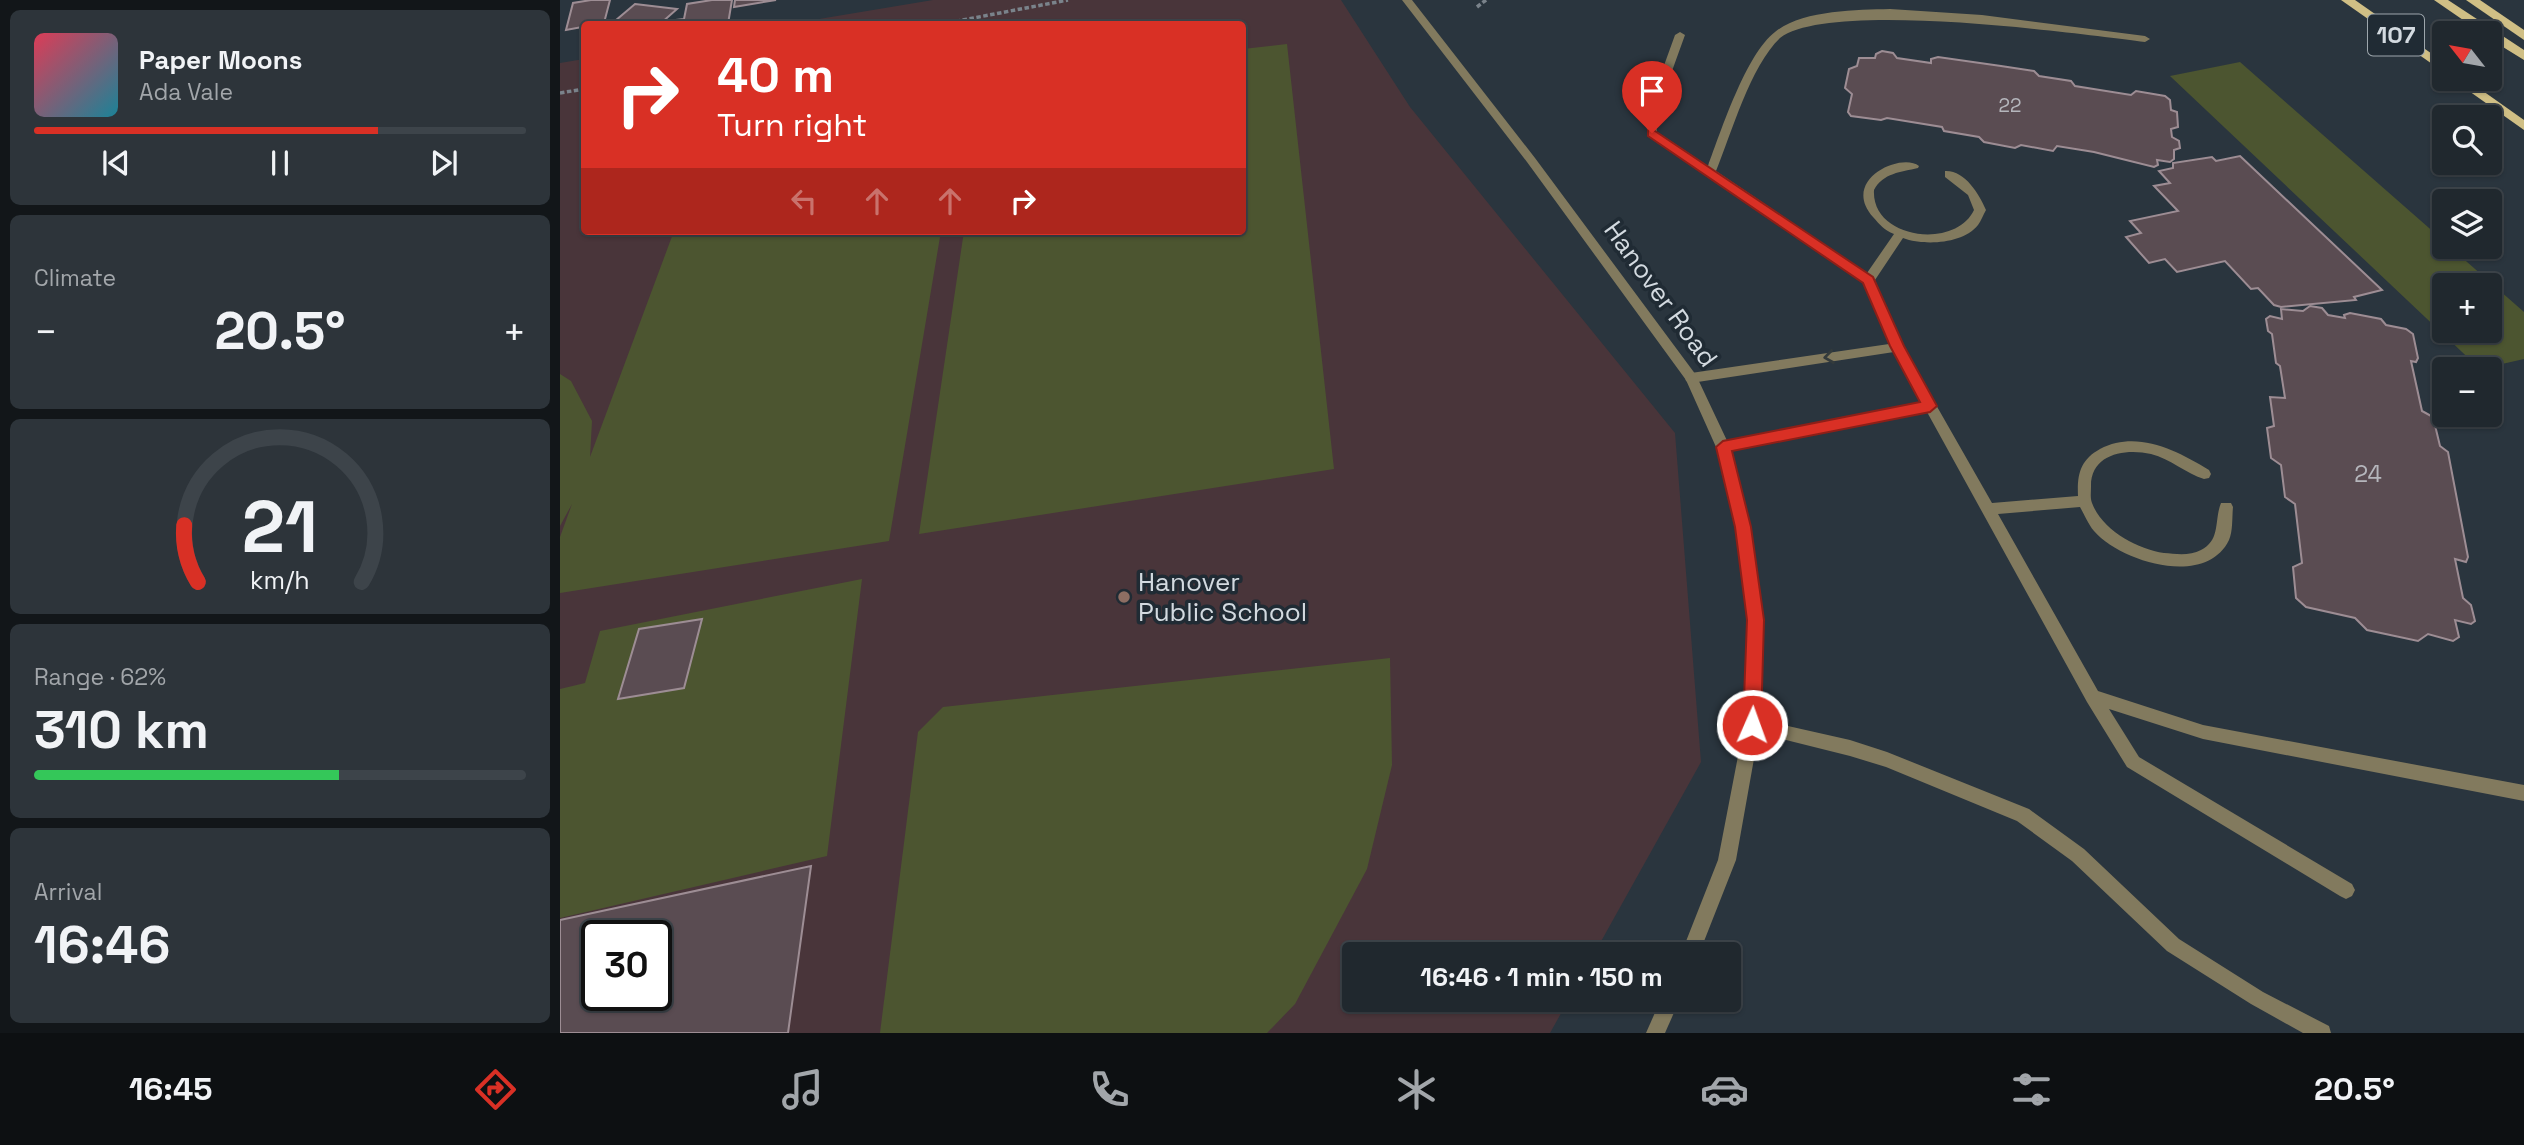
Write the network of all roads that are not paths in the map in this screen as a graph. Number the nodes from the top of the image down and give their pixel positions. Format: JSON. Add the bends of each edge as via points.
{"nodes":[{"id":1,"x":1407,"y":0,"type":"edge"},
{"id":2,"x":2347,"y":0,"type":"edge"},
{"id":3,"x":2440,"y":0,"type":"edge"},
{"id":4,"x":2472,"y":0,"type":"edge"},
{"id":5,"x":1680,"y":35,"type":"dead end"},
{"id":6,"x":2524,"y":36,"type":"edge"},
{"id":7,"x":2145,"y":39,"type":"dead end"},
{"id":8,"x":2524,"y":56,"type":"edge"},
{"id":9,"x":2432,"y":60,"type":"edge"},
{"id":10,"x":2475,"y":91,"type":"edge"},
{"id":11,"x":2524,"y":126,"type":"edge"},
{"id":12,"x":1914,"y":166,"type":"dead end"},
{"id":13,"x":1710,"y":171,"type":"junction"},
{"id":14,"x":1949,"y":174,"type":"dead end"},
{"id":15,"x":1901,"y":233,"type":"junction"},
{"id":16,"x":1869,"y":280,"type":"junction"},
{"id":17,"x":1897,"y":346,"type":"junction"},
{"id":18,"x":1692,"y":378,"type":"junction"},
{"id":19,"x":1930,"y":406,"type":"junction"},
{"id":20,"x":1723,"y":447,"type":"junction"},
{"id":21,"x":2204,"y":474,"type":"dead end"},
{"id":22,"x":2084,"y":501,"type":"junction"},
{"id":23,"x":2226,"y":507,"type":"dead end"},
{"id":24,"x":1987,"y":509,"type":"junction"},
{"id":25,"x":2093,"y":697,"type":"junction"},
{"id":26,"x":1752,"y":725,"type":"junction"},
{"id":27,"x":2524,"y":793,"type":"edge"},
{"id":28,"x":2346,"y":890,"type":"dead end"},
{"id":29,"x":1695,"y":942,"type":"edge"},
{"id":30,"x":1665,"y":1012,"type":"edge"},
{"id":31,"x":1655,"y":1033,"type":"edge"},
{"id":32,"x":2322,"y":1033,"type":"edge"}],
"edges":[{"from":1,"to":18,"type":"street","name":"Hanover Road"},
{"from":2,"to":9,"type":"main road","number":"107"},
{"from":3,"to":8,"type":"main road","number":"107"},
{"from":4,"to":6,"type":"main road"},
{"from":5,"to":13,"type":"street","via":[[1650,126],[1658,140]]},
{"from":7,"to":13,"type":"street","via":[[1906,8],[1822,14],[1777,34],[1753,70]]},
{"from":10,"to":11,"type":"main road"},
{"from":12,"to":15,"type":"street","via":[[1882,173],[1867,191],[1874,214]]},
{"from":13,"to":16,"type":"street"},
{"from":14,"to":15,"type":"street","via":[[1974,192],[1979,217],[1971,228],[1940,239]]},
{"from":15,"to":16,"type":"street"},
{"from":16,"to":17,"type":"street"},
{"from":17,"to":18,"type":"street","one_way":true},
{"from":17,"to":19,"type":"street"},
{"from":18,"to":20,"type":"street","name":"Hanover Road"},
{"from":19,"to":20,"type":"street"},
{"from":19,"to":24,"type":"street"},
{"from":20,"to":26,"type":"street","name":"Hanover Road","via":[[1743,527],[1755,620]]},
{"from":21,"to":22,"type":"street","via":[[2158,450],[2116,449],[2098,456],[2086,468]]},
{"from":22,"to":23,"type":"street","via":[[2094,520],[2113,539],[2162,560],[2187,561],[2208,555],[2222,542],[2228,525]]},
{"from":22,"to":24,"type":"street"},
{"from":24,"to":25,"type":"street"},
{"from":25,"to":27,"type":"street","via":[[2203,732]]},
{"from":25,"to":28,"type":"street","via":[[2133,762]]},
{"from":26,"to":29,"type":"street","name":"Hanover Road","via":[[1727,860]]},
{"from":26,"to":32,"type":"street","via":[[1850,748],[2023,814],[2078,855],[2173,945]]},
{"from":30,"to":31,"type":"street"}]}
